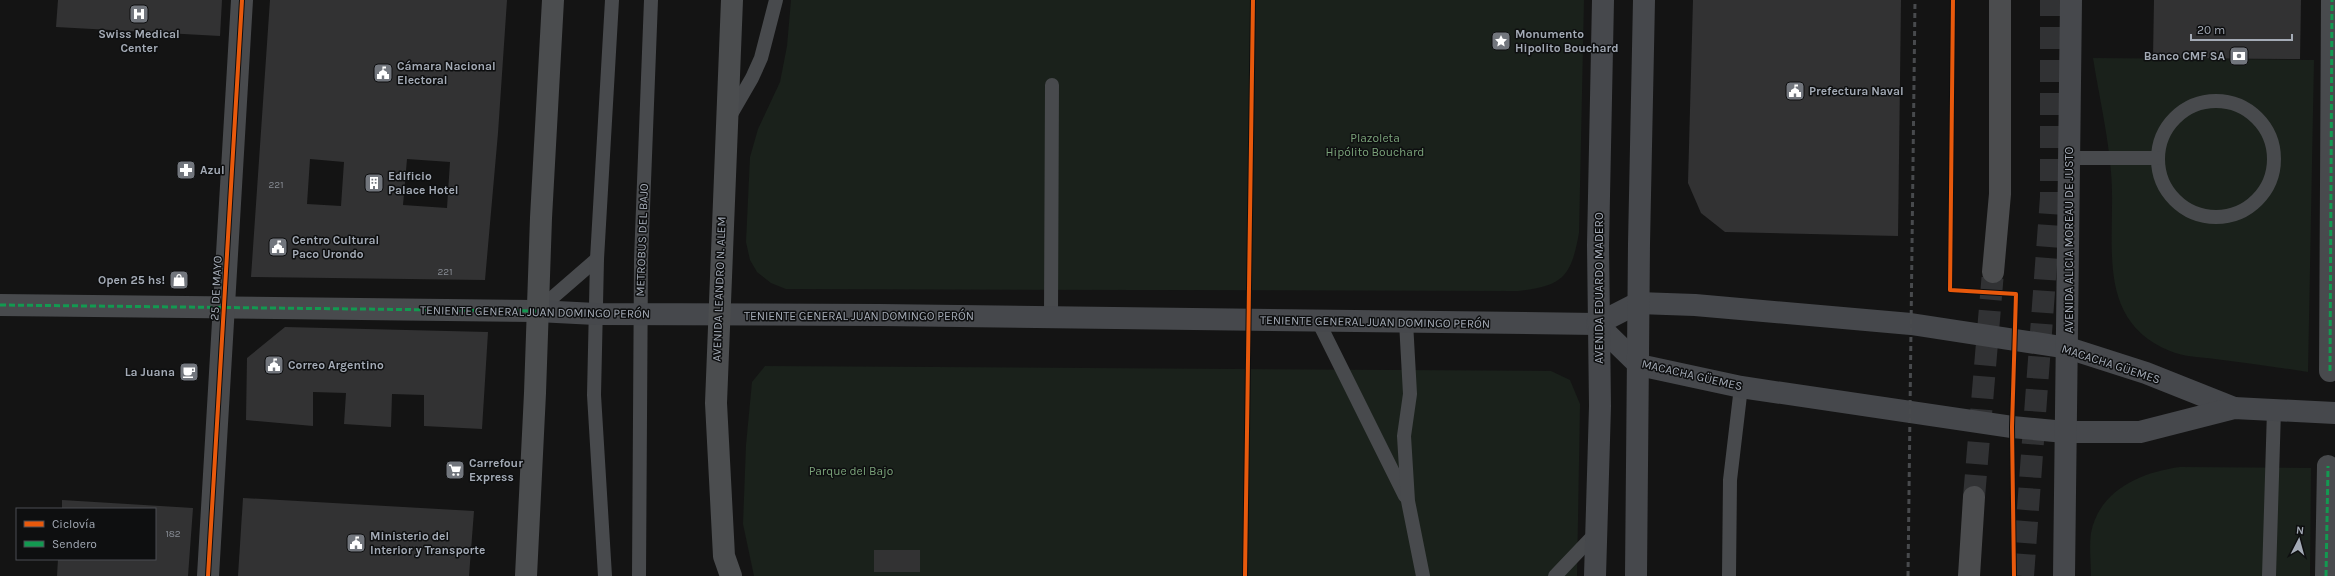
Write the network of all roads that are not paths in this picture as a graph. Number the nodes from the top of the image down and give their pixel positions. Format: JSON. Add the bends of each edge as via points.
{"nodes":[{"id":1,"x":242,"y":0,"type":"edge"},
{"id":2,"x":553,"y":0,"type":"edge"},
{"id":3,"x":612,"y":0,"type":"edge"},
{"id":4,"x":651,"y":0,"type":"edge"},
{"id":5,"x":732,"y":0,"type":"edge"},
{"id":6,"x":776,"y":0,"type":"edge"},
{"id":7,"x":1603,"y":0,"type":"edge"},
{"id":8,"x":1644,"y":0,"type":"edge"},
{"id":9,"x":2000,"y":0,"type":"edge"},
{"id":10,"x":2071,"y":0,"type":"edge"},
{"id":11,"x":2332,"y":0,"type":"edge"},
{"id":12,"x":1052,"y":85,"type":"dead end"},
{"id":13,"x":727,"y":121,"type":"junction"},
{"id":14,"x":2070,"y":158,"type":"junction"},
{"id":15,"x":2157,"y":158,"type":"junction"},
{"id":16,"x":597,"y":259,"type":"junction"},
{"id":17,"x":1993,"y":272,"type":"tunnel mouth"},
{"id":18,"x":1638,"y":303,"type":"junction"},
{"id":19,"x":0,"y":305,"type":"edge"},
{"id":20,"x":225,"y":308,"type":"junction"},
{"id":21,"x":537,"y":311,"type":"junction"},
{"id":22,"x":596,"y":314,"type":"junction"},
{"id":23,"x":640,"y":314,"type":"junction"},
{"id":24,"x":718,"y":314,"type":"junction"},
{"id":25,"x":1051,"y":317,"type":"junction"},
{"id":26,"x":1318,"y":321,"type":"junction"},
{"id":27,"x":1406,"y":322,"type":"junction"},
{"id":28,"x":1597,"y":324,"type":"junction"},
{"id":29,"x":2068,"y":348,"type":"junction"},
{"id":30,"x":1639,"y":365,"type":"junction"},
{"id":31,"x":2330,"y":371,"type":"dead end"},
{"id":32,"x":1741,"y":387,"type":"junction"},
{"id":33,"x":2234,"y":408,"type":"junction"},
{"id":34,"x":2274,"y":410,"type":"junction"},
{"id":35,"x":2335,"y":413,"type":"edge"},
{"id":36,"x":2065,"y":432,"type":"junction"},
{"id":37,"x":2328,"y":466,"type":"dead end"},
{"id":38,"x":1974,"y":497,"type":"tunnel mouth"},
{"id":39,"x":1408,"y":501,"type":"junction"},
{"id":40,"x":1596,"y":534,"type":"junction"},
{"id":41,"x":528,"y":549,"type":"junction"},
{"id":42,"x":208,"y":576,"type":"edge"},
{"id":43,"x":526,"y":576,"type":"edge"},
{"id":44,"x":533,"y":576,"type":"edge"},
{"id":45,"x":605,"y":576,"type":"edge"},
{"id":46,"x":639,"y":576,"type":"edge"},
{"id":47,"x":731,"y":576,"type":"edge"},
{"id":48,"x":1424,"y":576,"type":"edge"},
{"id":49,"x":1555,"y":576,"type":"edge"},
{"id":50,"x":1595,"y":576,"type":"edge"},
{"id":51,"x":1636,"y":576,"type":"edge"},
{"id":52,"x":1729,"y":576,"type":"edge"},
{"id":53,"x":1969,"y":576,"type":"edge"},
{"id":54,"x":2064,"y":576,"type":"edge"},
{"id":55,"x":2269,"y":576,"type":"edge"},
{"id":56,"x":2326,"y":576,"type":"edge"}],
"edges":[{"from":1,"to":20,"type":"street","name":"25 DE MAYO"},
{"from":2,"to":21,"type":"main road"},
{"from":3,"to":16,"type":"lane"},
{"from":4,"to":23,"type":"lane","name":"METROBUS DEL BAJO"},
{"from":5,"to":13,"type":"main road","name":"AVENIDA LEANDRO N. ALEM"},
{"from":6,"to":13,"type":"lane","via":[[752,78]]},
{"from":7,"to":28,"type":"main road","name":"AVENIDA EDUARDO MADERO"},
{"from":8,"to":18,"type":"main road"},
{"from":9,"to":17,"type":"highway","via":[[2000,194]]},
{"from":10,"to":14,"type":"main road","name":"AVENIDA ALICIA MOREAU DE JUSTO"},
{"from":11,"to":31,"type":"street"},
{"from":12,"to":25,"type":"lane"},
{"from":13,"to":24,"type":"main road","name":"AVENIDA LEANDRO N. ALEM"},
{"from":14,"to":15,"type":"lane"},
{"from":14,"to":29,"type":"main road","name":"AVENIDA ALICIA MOREAU DE JUSTO"},
{"from":15,"to":15,"type":"lane","via":[[2159,176],[2168,194],[2181,207],[2198,215],[2217,218],[2236,215],[2252,205],[2265,191],[2272,174],[2274,155],[2260,121],[2244,108],[2225,102],[2205,102],[2186,108],[2171,121],[2161,138]]},
{"from":16,"to":21,"type":"lane"},
{"from":16,"to":22,"type":"lane"},
{"from":18,"to":28,"type":"main road","name":"MACACHA GÜEMES"},
{"from":18,"to":29,"type":"main road","name":"MACACHA GÜEMES","via":[[1694,305],[1911,324]]},
{"from":18,"to":30,"type":"main road"},
{"from":19,"to":20,"type":"street","name":"TENIENTE GENERAL JUAN DOMINGO PERÓN"},
{"from":20,"to":21,"type":"street","name":"TENIENTE GENERAL JUAN DOMINGO PERÓN"},
{"from":20,"to":42,"type":"street","name":"25 DE MAYO"},
{"from":21,"to":22,"type":"main road","name":"TENIENTE GENERAL JUAN DOMINGO PERÓN"},
{"from":21,"to":41,"type":"main road"},
{"from":22,"to":23,"type":"main road","name":"TENIENTE GENERAL JUAN DOMINGO PERÓN"},
{"from":22,"to":45,"type":"lane","via":[[594,395]]},
{"from":23,"to":24,"type":"main road","name":"TENIENTE GENERAL JUAN DOMINGO PERÓN"},
{"from":23,"to":46,"type":"lane","name":"METROBUS DEL BAJO"},
{"from":24,"to":25,"type":"main road","name":"TENIENTE GENERAL JUAN DOMINGO PERÓN"},
{"from":24,"to":47,"type":"main road","name":"AVENIDA LEANDRO N. ALEM","via":[[716,403],[724,556]]},
{"from":25,"to":26,"type":"main road","name":"TENIENTE GENERAL JUAN DOMINGO PERÓN"},
{"from":26,"to":27,"type":"main road","name":"TENIENTE GENERAL JUAN DOMINGO PERÓN"},
{"from":26,"to":39,"type":"lane"},
{"from":27,"to":28,"type":"main road","name":"TENIENTE GENERAL JUAN DOMINGO PERÓN"},
{"from":27,"to":39,"type":"lane","via":[[1410,394],[1404,436]]},
{"from":28,"to":30,"type":"main road","name":"MACACHA GÜEMES"},
{"from":28,"to":40,"type":"main road","name":"AVENIDA EDUARDO MADERO","via":[[1600,406]]},
{"from":29,"to":33,"type":"main road","name":"MACACHA GÜEMES","via":[[2146,373]]},
{"from":29,"to":36,"type":"main road","name":"AVENIDA ALICIA MOREAU DE JUSTO"},
{"from":30,"to":32,"type":"main road","name":"MACACHA GÜEMES"},
{"from":30,"to":51,"type":"main road"},
{"from":32,"to":36,"type":"main road","name":"MACACHA GÜEMES","via":[[1997,425]]},
{"from":32,"to":52,"type":"lane","via":[[1730,480]]},
{"from":33,"to":34,"type":"main road","name":"MACACHA GÜEMES"},
{"from":33,"to":36,"type":"main road","name":"MACACHA GÜEMES","via":[[2140,432]]},
{"from":34,"to":35,"type":"main road","name":"MACACHA GÜEMES"},
{"from":34,"to":55,"type":"lane"},
{"from":36,"to":54,"type":"main road","name":"AVENIDA ALICIA MOREAU DE JUSTO"},
{"from":37,"to":56,"type":"street"},
{"from":38,"to":53,"type":"highway"},
{"from":39,"to":48,"type":"lane"},
{"from":40,"to":49,"type":"lane"},
{"from":40,"to":50,"type":"main road","name":"AVENIDA EDUARDO MADERO"},
{"from":41,"to":43,"type":"main road"},
{"from":41,"to":44,"type":"main road"}]}
